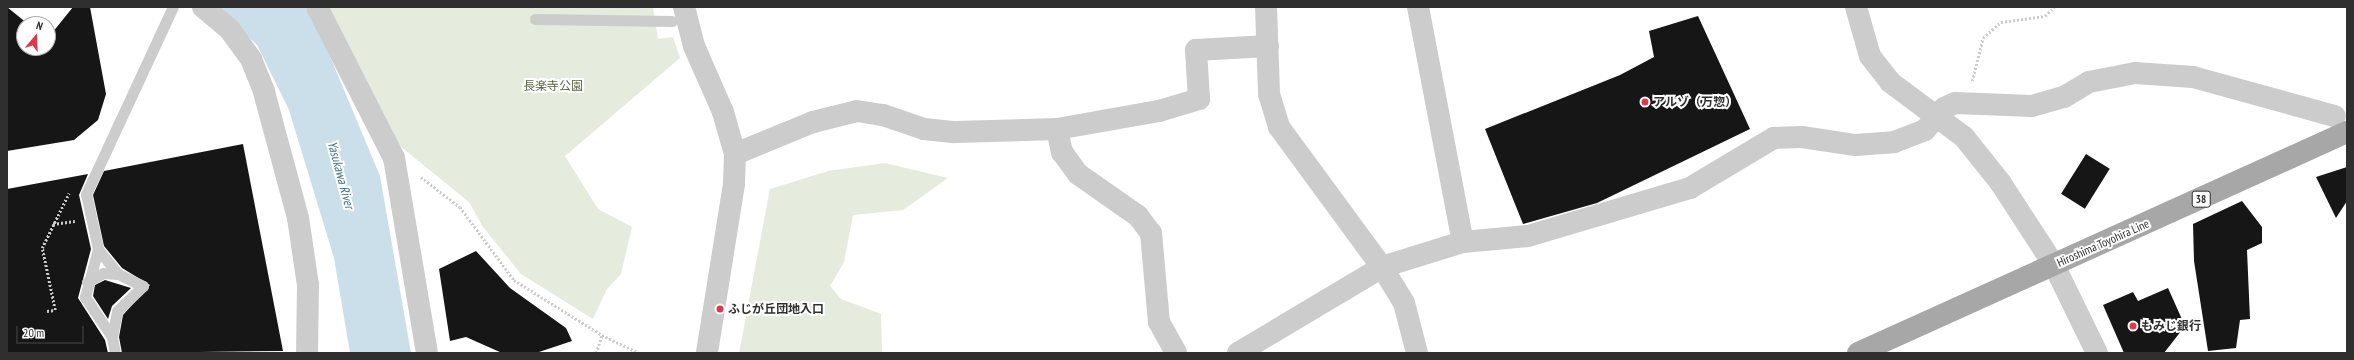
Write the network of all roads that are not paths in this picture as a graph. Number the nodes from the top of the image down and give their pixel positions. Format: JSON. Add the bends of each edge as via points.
{"nodes":[{"id":1,"x":173,"y":7,"type":"edge"},
{"id":2,"x":203,"y":7,"type":"edge"},
{"id":3,"x":317,"y":7,"type":"edge"},
{"id":4,"x":1266,"y":7,"type":"edge"},
{"id":5,"x":1418,"y":7,"type":"edge"},
{"id":6,"x":1856,"y":7,"type":"edge"},
{"id":7,"x":678,"y":14,"type":"edge"},
{"id":8,"x":535,"y":19,"type":"dead end"},
{"id":9,"x":1268,"y":46,"type":"junction"},
{"id":10,"x":1937,"y":116,"type":"junction"},
{"id":11,"x":2341,"y":124,"type":"edge"},
{"id":12,"x":1057,"y":130,"type":"junction"},
{"id":13,"x":734,"y":154,"type":"junction"},
{"id":14,"x":1463,"y":242,"type":"junction"},
{"id":15,"x":98,"y":249,"type":"junction"},
{"id":16,"x":2054,"y":265,"type":"junction"},
{"id":17,"x":1382,"y":267,"type":"junction"},
{"id":18,"x":118,"y":274,"type":"junction"},
{"id":19,"x":87,"y":282,"type":"junction"},
{"id":20,"x":94,"y":312,"type":"junction"},
{"id":21,"x":117,"y":312,"type":"junction"},
{"id":22,"x":112,"y":337,"type":"junction"},
{"id":23,"x":115,"y":353,"type":"edge"},
{"id":24,"x":307,"y":353,"type":"edge"},
{"id":25,"x":427,"y":353,"type":"edge"},
{"id":26,"x":708,"y":353,"type":"edge"},
{"id":27,"x":1176,"y":353,"type":"edge"},
{"id":28,"x":1238,"y":353,"type":"edge"},
{"id":29,"x":1417,"y":353,"type":"edge"},
{"id":30,"x":1858,"y":353,"type":"edge"},
{"id":31,"x":2097,"y":353,"type":"edge"}],
"edges":[{"from":1,"to":15,"type":"lane","via":[[86,194]]},
{"from":2,"to":24,"type":"street","via":[[230,30],[251,59],[264,92],[298,218],[308,285]]},
{"from":3,"to":25,"type":"street","via":[[394,158]]},
{"from":4,"to":9,"type":"street"},
{"from":5,"to":14,"type":"street"},
{"from":6,"to":10,"type":"street","via":[[1870,56],[1890,82]]},
{"from":7,"to":8,"type":"lane"},
{"from":7,"to":13,"type":"street","via":[[723,112]]},
{"from":9,"to":12,"type":"street","via":[[1196,50],[1199,99],[1159,111]]},
{"from":9,"to":17,"type":"street","via":[[1269,94],[1279,127]]},
{"from":10,"to":11,"type":"street","via":[[1954,103],[2032,106],[2064,97],[2090,82],[2135,74],[2193,77]]},
{"from":10,"to":14,"type":"street","via":[[1925,130],[1894,142],[1855,145],[1802,137],[1774,138],[1690,188],[1528,236]]},
{"from":10,"to":16,"type":"street","via":[[1964,137],[2000,182]]},
{"from":11,"to":16,"type":"main road","name":"Hiroshima Toyohira Line","number":"38"},
{"from":12,"to":13,"type":"street","via":[[955,132],[924,129],[883,115],[858,112],[812,122]]},
{"from":12,"to":27,"type":"street","via":[[1062,152],[1078,174],[1138,216],[1151,233],[1156,266],[1157,310]]},
{"from":13,"to":26,"type":"street","via":[[734,184]]},
{"from":14,"to":17,"type":"street"},
{"from":15,"to":18,"type":"lane"},
{"from":15,"to":19,"type":"lane"},
{"from":16,"to":30,"type":"main road","name":"Hiroshima Toyohira Line","number":"38"},
{"from":16,"to":31,"type":"street"},
{"from":17,"to":28,"type":"street"},
{"from":17,"to":29,"type":"street","via":[[1404,303]]},
{"from":18,"to":19,"type":"lane","via":[[103,274]]},
{"from":18,"to":21,"type":"lane","via":[[143,286]]},
{"from":19,"to":20,"type":"lane","via":[[85,297]]},
{"from":20,"to":21,"type":"lane","via":[[107,315]]},
{"from":20,"to":22,"type":"lane"},
{"from":21,"to":22,"type":"lane"},
{"from":22,"to":23,"type":"lane"}]}
